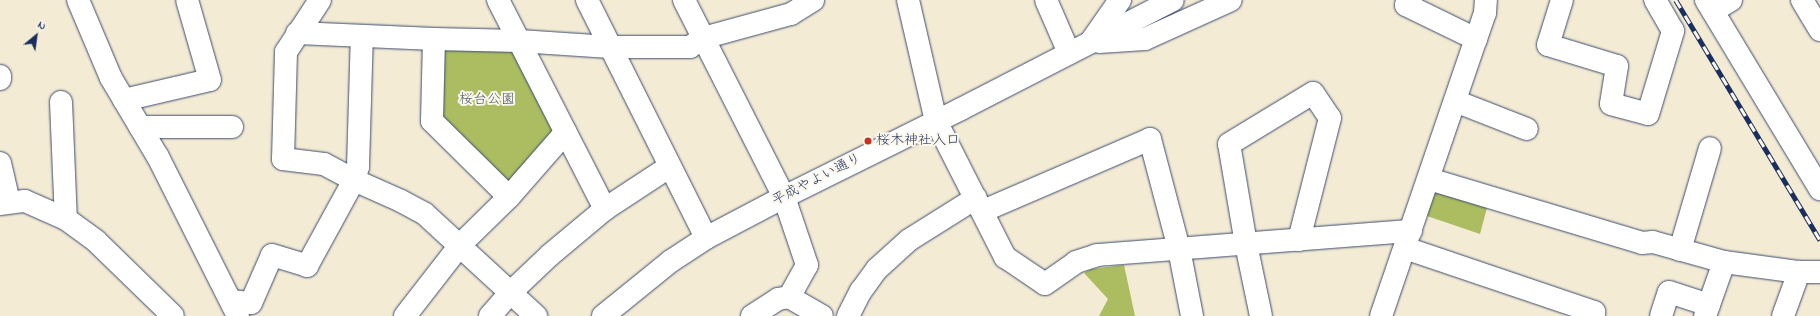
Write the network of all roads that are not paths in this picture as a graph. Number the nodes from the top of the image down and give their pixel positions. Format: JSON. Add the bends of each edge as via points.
{"nodes":[{"id":1,"x":78,"y":0,"type":"edge"},
{"id":2,"x":187,"y":0,"type":"edge"},
{"id":3,"x":320,"y":0,"type":"edge"},
{"id":4,"x":498,"y":0,"type":"edge"},
{"id":5,"x":587,"y":0,"type":"edge"},
{"id":6,"x":684,"y":0,"type":"edge"},
{"id":7,"x":813,"y":0,"type":"edge"},
{"id":8,"x":908,"y":0,"type":"edge"},
{"id":9,"x":1046,"y":0,"type":"edge"},
{"id":10,"x":1120,"y":0,"type":"edge"},
{"id":11,"x":1173,"y":0,"type":"edge"},
{"id":12,"x":1231,"y":0,"type":"edge"},
{"id":13,"x":1411,"y":0,"type":"edge"},
{"id":14,"x":1486,"y":0,"type":"edge"},
{"id":15,"x":1562,"y":0,"type":"edge"},
{"id":16,"x":1655,"y":0,"type":"edge"},
{"id":17,"x":1802,"y":0,"type":"edge"},
{"id":18,"x":1717,"y":4,"type":"edge"},
{"id":19,"x":787,"y":7,"type":"edge"},
{"id":20,"x":1820,"y":30,"type":"edge"},
{"id":21,"x":297,"y":33,"type":"junction"},
{"id":22,"x":362,"y":36,"type":"junction"},
{"id":23,"x":703,"y":38,"type":"junction"},
{"id":24,"x":434,"y":39,"type":"junction"},
{"id":25,"x":1476,"y":39,"type":"junction"},
{"id":26,"x":519,"y":41,"type":"junction"},
{"id":27,"x":1090,"y":42,"type":"junction"},
{"id":28,"x":610,"y":47,"type":"junction"},
{"id":29,"x":1069,"y":53,"type":"junction"},
{"id":30,"x":124,"y":100,"type":"junction"},
{"id":31,"x":1455,"y":101,"type":"junction"},
{"id":32,"x":61,"y":102,"type":"dead end"},
{"id":33,"x":936,"y":121,"type":"junction"},
{"id":34,"x":140,"y":127,"type":"junction"},
{"id":35,"x":232,"y":127,"type":"dead end"},
{"id":36,"x":1528,"y":129,"type":"dead end"},
{"id":37,"x":566,"y":132,"type":"junction"},
{"id":38,"x":1710,"y":148,"type":"dead end"},
{"id":39,"x":0,"y":163,"type":"edge"},
{"id":40,"x":669,"y":167,"type":"junction"},
{"id":41,"x":1429,"y":179,"type":"junction"},
{"id":42,"x":354,"y":180,"type":"junction"},
{"id":43,"x":1820,"y":189,"type":"edge"},
{"id":44,"x":509,"y":197,"type":"junction"},
{"id":45,"x":784,"y":197,"type":"junction"},
{"id":46,"x":4,"y":203,"type":"edge"},
{"id":47,"x":979,"y":204,"type":"junction"},
{"id":48,"x":605,"y":209,"type":"junction"},
{"id":49,"x":66,"y":219,"type":"junction"},
{"id":50,"x":706,"y":238,"type":"junction"},
{"id":51,"x":1408,"y":239,"type":"junction"},
{"id":52,"x":1299,"y":240,"type":"junction"},
{"id":53,"x":1246,"y":244,"type":"junction"},
{"id":54,"x":460,"y":245,"type":"junction"},
{"id":55,"x":1179,"y":249,"type":"junction"},
{"id":56,"x":1680,"y":250,"type":"junction"},
{"id":57,"x":1724,"y":262,"type":"junction"},
{"id":58,"x":1799,"y":272,"type":"junction"},
{"id":59,"x":1820,"y":272,"type":"edge"},
{"id":60,"x":510,"y":293,"type":"junction"},
{"id":61,"x":789,"y":297,"type":"junction"},
{"id":62,"x":235,"y":309,"type":"edge"},
{"id":63,"x":1707,"y":310,"type":"edge"},
{"id":64,"x":173,"y":316,"type":"edge"},
{"id":65,"x":405,"y":316,"type":"edge"},
{"id":66,"x":490,"y":316,"type":"edge"},
{"id":67,"x":536,"y":316,"type":"edge"},
{"id":68,"x":603,"y":316,"type":"edge"},
{"id":69,"x":752,"y":316,"type":"edge"},
{"id":70,"x":822,"y":316,"type":"edge"},
{"id":71,"x":848,"y":316,"type":"edge"},
{"id":72,"x":1192,"y":316,"type":"edge"},
{"id":73,"x":1261,"y":316,"type":"edge"},
{"id":74,"x":1381,"y":316,"type":"edge"},
{"id":75,"x":1592,"y":316,"type":"edge"},
{"id":76,"x":1661,"y":316,"type":"edge"},
{"id":77,"x":1783,"y":316,"type":"edge"}],
"edges":[{"from":1,"to":30,"type":"street","via":[[111,78]]},
{"from":2,"to":30,"type":"street","via":[[210,80]]},
{"from":3,"to":21,"type":"street"},
{"from":4,"to":26,"type":"street"},
{"from":5,"to":28,"type":"street"},
{"from":6,"to":23,"type":"street"},
{"from":7,"to":19,"type":"street"},
{"from":8,"to":33,"type":"street"},
{"from":9,"to":29,"type":"street"},
{"from":10,"to":27,"type":"street"},
{"from":11,"to":27,"type":"street","name":"平成やよい通り"},
{"from":12,"to":27,"type":"street","via":[[1145,39]]},
{"from":13,"to":25,"type":"street","via":[[1406,5]]},
{"from":14,"to":25,"type":"street","via":[[1485,13]]},
{"from":15,"to":16,"type":"street","via":[[1548,45],[1617,66],[1611,104],[1648,114],[1672,31]]},
{"from":17,"to":20,"type":"street"},
{"from":18,"to":43,"type":"street"},
{"from":19,"to":23,"type":"street"},
{"from":21,"to":22,"type":"street"},
{"from":21,"to":42,"type":"street","via":[[286,52],[284,159],[324,164]]},
{"from":22,"to":24,"type":"street"},
{"from":22,"to":42,"type":"street","via":[[358,167]]},
{"from":23,"to":28,"type":"street","via":[[690,48]]},
{"from":23,"to":45,"type":"street"},
{"from":24,"to":26,"type":"street"},
{"from":24,"to":44,"type":"street","via":[[432,121]]},
{"from":25,"to":31,"type":"street"},
{"from":26,"to":28,"type":"street"},
{"from":26,"to":37,"type":"street"},
{"from":27,"to":29,"type":"street","name":"平成やよい通り"},
{"from":28,"to":40,"type":"street"},
{"from":29,"to":33,"type":"street","name":"平成やよい通り"},
{"from":30,"to":34,"type":"street"},
{"from":31,"to":36,"type":"street"},
{"from":31,"to":41,"type":"street"},
{"from":32,"to":49,"type":"street"},
{"from":33,"to":45,"type":"street","name":"平成やよい通り"},
{"from":33,"to":47,"type":"street"},
{"from":34,"to":35,"type":"street"},
{"from":34,"to":62,"type":"street","via":[[158,157]]},
{"from":37,"to":44,"type":"street"},
{"from":37,"to":48,"type":"street"},
{"from":38,"to":56,"type":"street"},
{"from":39,"to":46,"type":"street"},
{"from":40,"to":48,"type":"street"},
{"from":40,"to":50,"type":"street"},
{"from":41,"to":51,"type":"street"},
{"from":41,"to":56,"type":"street","via":[[1642,243],[1653,242]]},
{"from":42,"to":54,"type":"street","via":[[425,214]]},
{"from":42,"to":62,"type":"street","via":[[307,266],[272,255],[252,303]]},
{"from":44,"to":54,"type":"street"},
{"from":45,"to":50,"type":"street","name":"平成やよい通り"},
{"from":45,"to":61,"type":"street","via":[[807,265]]},
{"from":46,"to":49,"type":"street","via":[[25,201]]},
{"from":47,"to":55,"type":"street","via":[[1005,257],[1045,284],[1076,262],[1097,255]]},
{"from":47,"to":55,"type":"street","via":[[1150,139]]},
{"from":47,"to":71,"type":"street","via":[[909,240],[877,269],[861,291]]},
{"from":48,"to":60,"type":"street","via":[[550,254]]},
{"from":49,"to":64,"type":"street","via":[[96,241]]},
{"from":50,"to":68,"type":"street","name":"平成やよい通り","via":[[671,261]]},
{"from":51,"to":52,"type":"street"},
{"from":51,"to":74,"type":"street"},
{"from":51,"to":75,"type":"street","via":[[1594,312]]},
{"from":52,"to":53,"type":"street"},
{"from":52,"to":53,"type":"street","via":[[1330,118],[1313,93],[1229,144]]},
{"from":53,"to":55,"type":"street"},
{"from":53,"to":73,"type":"street"},
{"from":54,"to":60,"type":"street"},
{"from":54,"to":65,"type":"street"},
{"from":55,"to":72,"type":"street"},
{"from":56,"to":57,"type":"street"},
{"from":57,"to":58,"type":"street"},
{"from":57,"to":63,"type":"street"},
{"from":58,"to":59,"type":"street"},
{"from":58,"to":77,"type":"street"},
{"from":60,"to":66,"type":"street"},
{"from":60,"to":67,"type":"street"},
{"from":61,"to":69,"type":"street","via":[[778,299]]},
{"from":61,"to":70,"type":"street"},
{"from":63,"to":76,"type":"street","via":[[1670,292]]}]}
